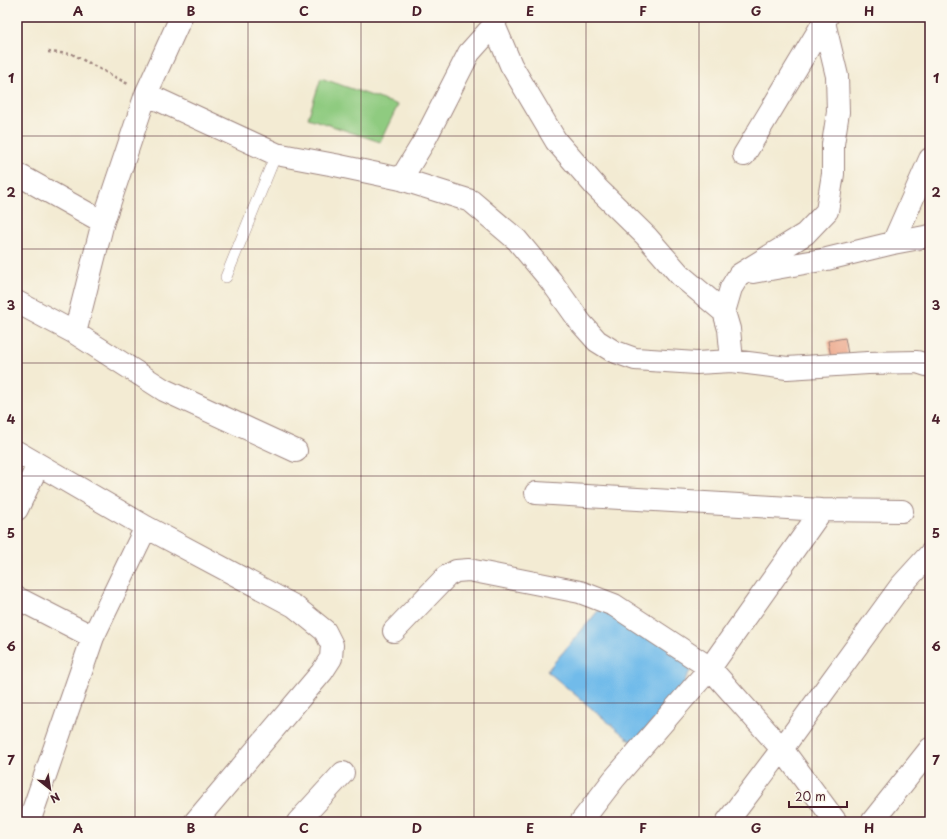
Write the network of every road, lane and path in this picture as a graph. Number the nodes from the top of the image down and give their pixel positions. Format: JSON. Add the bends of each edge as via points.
{"nodes":[{"id":1,"x":181,"y":17,"type":"edge"},
{"id":2,"x":825,"y":19,"type":"edge"},
{"id":3,"x":495,"y":21,"type":"edge"},
{"id":4,"x":48,"y":52,"type":"dead end"},
{"id":5,"x":146,"y":94,"type":"junction"},
{"id":6,"x":276,"y":154,"type":"junction"},
{"id":7,"x":744,"y":155,"type":"dead end"},
{"id":8,"x":930,"y":159,"type":"edge"},
{"id":9,"x":17,"y":174,"type":"edge"},
{"id":10,"x":401,"y":179,"type":"junction"},
{"id":11,"x":103,"y":222,"type":"junction"},
{"id":12,"x":930,"y":236,"type":"edge"},
{"id":13,"x":893,"y":243,"type":"junction"},
{"id":14,"x":739,"y":275,"type":"junction"},
{"id":15,"x":226,"y":277,"type":"dead end"},
{"id":16,"x":17,"y":302,"type":"edge"},
{"id":17,"x":724,"y":312,"type":"junction"},
{"id":18,"x":75,"y":333,"type":"junction"},
{"id":19,"x":732,"y":361,"type":"junction"},
{"id":20,"x":930,"y":366,"type":"edge"},
{"id":21,"x":296,"y":451,"type":"dead end"},
{"id":22,"x":17,"y":452,"type":"edge"},
{"id":23,"x":38,"y":465,"type":"junction"},
{"id":24,"x":536,"y":493,"type":"dead end"},
{"id":25,"x":17,"y":509,"type":"edge"},
{"id":26,"x":822,"y":510,"type":"junction"},
{"id":27,"x":902,"y":511,"type":"dead end"},
{"id":28,"x":146,"y":527,"type":"junction"},
{"id":29,"x":930,"y":554,"type":"edge"},
{"id":30,"x":17,"y":598,"type":"edge"},
{"id":31,"x":394,"y":631,"type":"dead end"},
{"id":32,"x":93,"y":637,"type":"junction"},
{"id":33,"x":710,"y":668,"type":"junction"},
{"id":34,"x":782,"y":749,"type":"junction"},
{"id":35,"x":930,"y":749,"type":"edge"},
{"id":36,"x":343,"y":773,"type":"dead end"},
{"id":37,"x":29,"y":822,"type":"edge"},
{"id":38,"x":195,"y":822,"type":"edge"},
{"id":39,"x":298,"y":822,"type":"edge"},
{"id":40,"x":581,"y":822,"type":"edge"},
{"id":41,"x":727,"y":822,"type":"edge"},
{"id":42,"x":836,"y":822,"type":"edge"},
{"id":43,"x":872,"y":822,"type":"edge"}],
"edges":[{"from":1,"to":5,"type":"street"},
{"from":2,"to":7,"type":"street"},
{"from":2,"to":14,"type":"street","via":[[837,76],[838,112],[827,211],[805,234]]},
{"from":3,"to":10,"type":"street","via":[[469,53],[423,143]]},
{"from":3,"to":17,"type":"street","via":[[511,65],[556,141],[680,275]]},
{"from":4,"to":5,"type":"path","via":[[72,54]]},
{"from":5,"to":6,"type":"street"},
{"from":5,"to":11,"type":"street"},
{"from":6,"to":10,"type":"street"},
{"from":6,"to":15,"type":"lane"},
{"from":8,"to":13,"type":"street"},
{"from":9,"to":11,"type":"street"},
{"from":10,"to":19,"type":"street","via":[[471,201],[517,240],[581,323],[597,340],[613,351],[635,359],[696,363]]},
{"from":11,"to":18,"type":"street"},
{"from":12,"to":13,"type":"street"},
{"from":13,"to":14,"type":"street","via":[[827,259]]},
{"from":14,"to":17,"type":"street","via":[[731,288]]},
{"from":16,"to":18,"type":"street"},
{"from":17,"to":19,"type":"street","via":[[729,329]]},
{"from":18,"to":21,"type":"street","via":[[164,390]]},
{"from":19,"to":20,"type":"street","via":[[787,368],[917,362]]},
{"from":22,"to":23,"type":"street"},
{"from":23,"to":25,"type":"street"},
{"from":23,"to":28,"type":"street"},
{"from":24,"to":26,"type":"street"},
{"from":26,"to":27,"type":"street"},
{"from":26,"to":33,"type":"street"},
{"from":28,"to":32,"type":"street"},
{"from":28,"to":38,"type":"street","via":[[294,606],[325,631],[332,645],[331,658],[322,672]]},
{"from":29,"to":34,"type":"street","via":[[900,587]]},
{"from":30,"to":32,"type":"street"},
{"from":31,"to":33,"type":"street","via":[[446,576],[456,571],[469,570],[580,592],[614,605]]},
{"from":32,"to":37,"type":"street"},
{"from":33,"to":34,"type":"street"},
{"from":33,"to":40,"type":"street","via":[[614,779]]},
{"from":34,"to":41,"type":"street"},
{"from":34,"to":42,"type":"street"},
{"from":35,"to":43,"type":"street"},
{"from":36,"to":39,"type":"street"}]}
